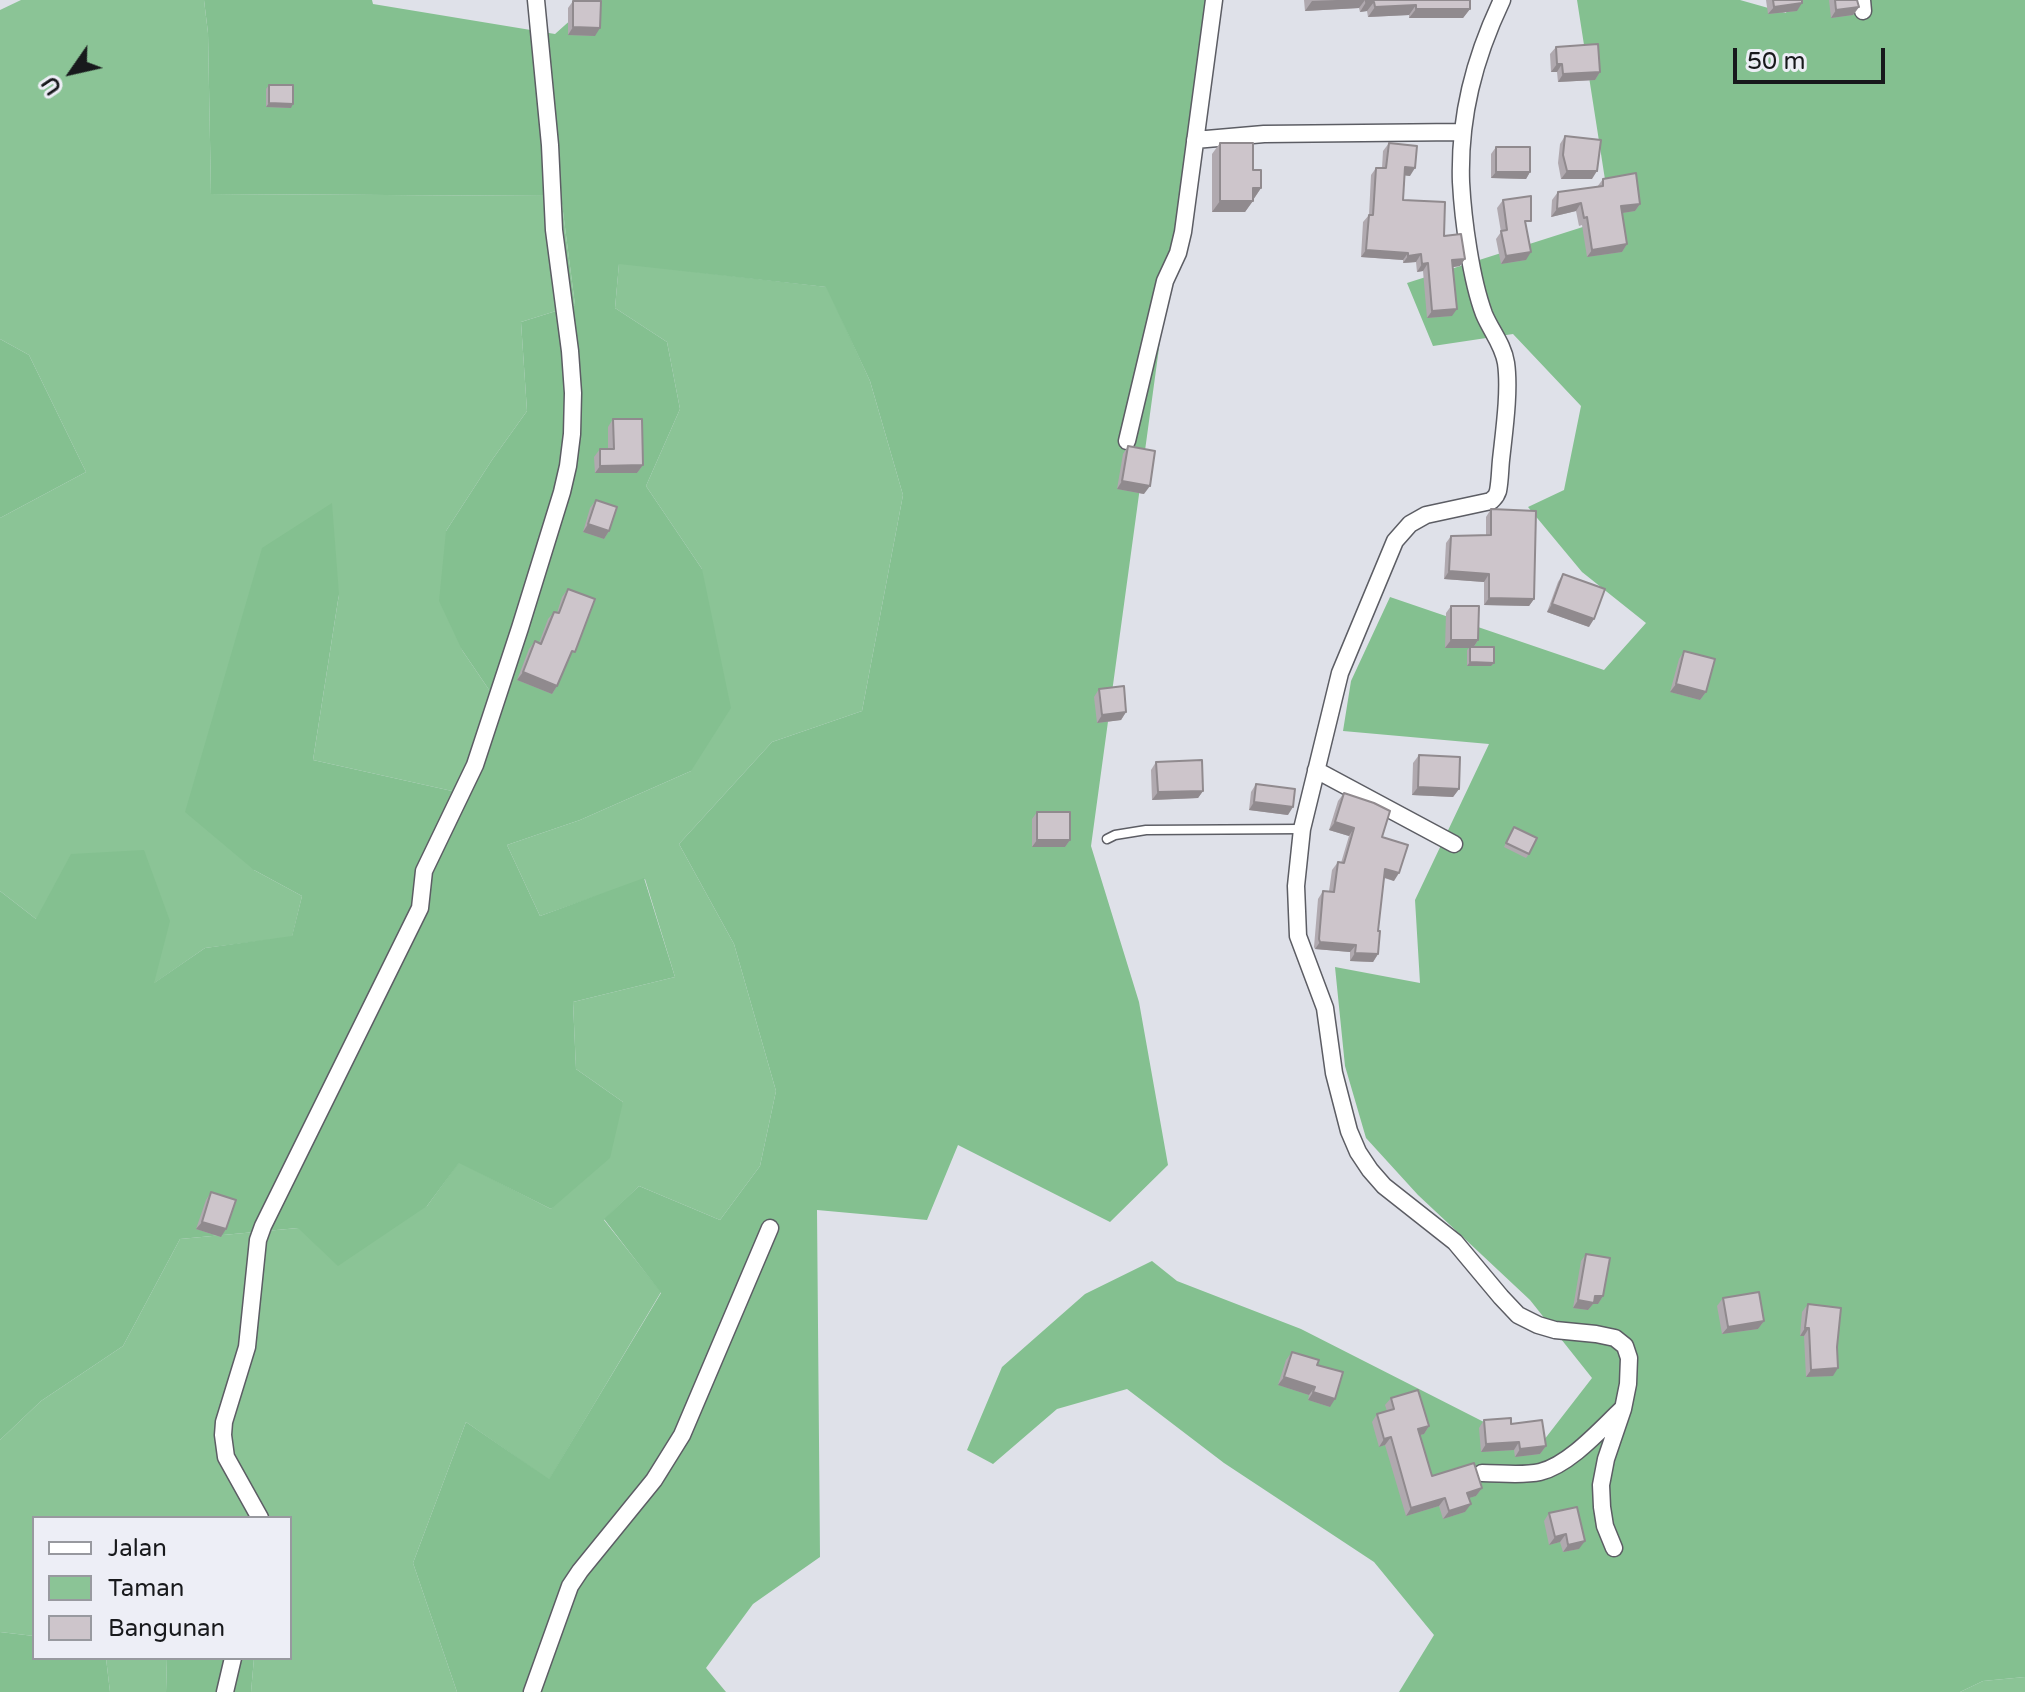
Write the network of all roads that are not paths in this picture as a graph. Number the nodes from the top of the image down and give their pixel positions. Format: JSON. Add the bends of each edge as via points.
{"nodes":[{"id":1,"x":536,"y":0,"type":"edge"},
{"id":2,"x":1214,"y":0,"type":"edge"},
{"id":3,"x":1502,"y":0,"type":"edge"},
{"id":4,"x":1461,"y":132,"type":"junction"},
{"id":5,"x":1195,"y":140,"type":"junction"},
{"id":6,"x":1127,"y":441,"type":"dead end"},
{"id":7,"x":1316,"y":770,"type":"junction"},
{"id":8,"x":1302,"y":829,"type":"junction"},
{"id":9,"x":1107,"y":839,"type":"dead end"},
{"id":10,"x":1454,"y":844,"type":"dead end"},
{"id":11,"x":770,"y":1228,"type":"dead end"},
{"id":12,"x":1623,"y":1409,"type":"junction"},
{"id":13,"x":1482,"y":1473,"type":"dead end"},
{"id":14,"x":259,"y":1516,"type":"edge"},
{"id":15,"x":1614,"y":1548,"type":"dead end"},
{"id":16,"x":233,"y":1660,"type":"edge"},
{"id":17,"x":225,"y":1692,"type":"edge"},
{"id":18,"x":532,"y":1692,"type":"edge"}],
"edges":[{"from":1,"to":14,"type":"street","via":[[554,230],[571,365],[568,466],[475,765],[424,871],[420,908],[258,1240],[247,1347],[223,1435],[226,1457]]},
{"from":2,"to":5,"type":"street"},
{"from":3,"to":4,"type":"street","via":[[1475,69]]},
{"from":4,"to":5,"type":"street"},
{"from":4,"to":7,"type":"street","via":[[1470,254],[1481,305],[1507,367],[1497,492],[1491,501],[1426,515],[1395,541],[1340,673]]},
{"from":5,"to":6,"type":"street","via":[[1183,232],[1165,281]]},
{"from":7,"to":8,"type":"street"},
{"from":7,"to":10,"type":"street"},
{"from":8,"to":9,"type":"lane","via":[[1146,830]]},
{"from":8,"to":12,"type":"street","via":[[1298,936],[1325,1008],[1334,1073],[1358,1152],[1384,1186],[1455,1242],[1518,1315],[1555,1330],[1615,1338],[1625,1346],[1629,1358]]},
{"from":11,"to":18,"type":"street","via":[[682,1435],[654,1480],[570,1586]]},
{"from":12,"to":13,"type":"street","via":[[1553,1467],[1525,1474]]},
{"from":12,"to":15,"type":"street","via":[[1601,1485],[1605,1526]]},
{"from":16,"to":17,"type":"street"}]}
